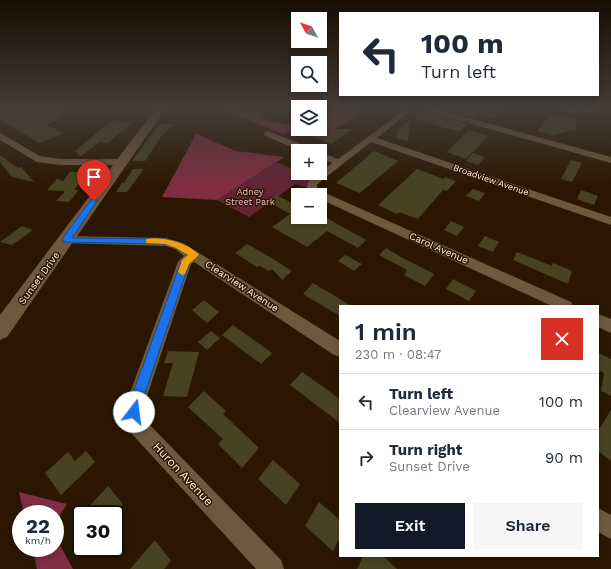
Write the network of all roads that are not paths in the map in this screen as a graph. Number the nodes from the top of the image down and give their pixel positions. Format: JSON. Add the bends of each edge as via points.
{"nodes":[{"id":1,"x":141,"y":135,"type":"edge"},
{"id":2,"x":269,"y":135,"type":"edge"},
{"id":3,"x":376,"y":135,"type":"edge"},
{"id":4,"x":520,"y":135,"type":"edge"},
{"id":5,"x":0,"y":136,"type":"edge"},
{"id":6,"x":370,"y":139,"type":"junction"},
{"id":7,"x":293,"y":144,"type":"edge"},
{"id":8,"x":327,"y":158,"type":"edge"},
{"id":9,"x":611,"y":160,"type":"edge"},
{"id":10,"x":121,"y":162,"type":"junction"},
{"id":11,"x":339,"y":163,"type":"junction"},
{"id":12,"x":611,"y":221,"type":"edge"},
{"id":13,"x":66,"y":240,"type":"junction"},
{"id":14,"x":194,"y":255,"type":"junction"},
{"id":15,"x":564,"y":305,"type":"edge"},
{"id":16,"x":599,"y":320,"type":"edge"},
{"id":17,"x":611,"y":326,"type":"edge"},
{"id":18,"x":0,"y":331,"type":"edge"},
{"id":19,"x":339,"y":349,"type":"edge"},
{"id":20,"x":599,"y":520,"type":"edge"},
{"id":21,"x":611,"y":528,"type":"edge"},
{"id":22,"x":272,"y":569,"type":"edge"}],
"edges":[{"from":1,"to":10,"type":"street","name":"Sunset Drive"},
{"from":2,"to":7,"type":"street"},
{"from":3,"to":6,"type":"street"},
{"from":4,"to":9,"type":"street"},
{"from":5,"to":10,"type":"street","via":[[37,159],[60,162]]},
{"from":6,"to":11,"type":"street"},
{"from":6,"to":12,"type":"street","name":"Broadview Avenue"},
{"from":8,"to":11,"type":"street"},
{"from":10,"to":13,"type":"street","name":"Sunset Drive"},
{"from":11,"to":15,"type":"street","name":"Carol Avenue","via":[[317,179],[312,184],[312,189]]},
{"from":13,"to":14,"type":"street","name":"Clearview Avenue","via":[[166,242]]},
{"from":13,"to":18,"type":"street","name":"Sunset Drive"},
{"from":14,"to":19,"type":"street","name":"Clearview Avenue"},
{"from":14,"to":22,"type":"street","name":"Huron Avenue","via":[[185,262],[134,412],[140,427]]},
{"from":16,"to":17,"type":"street"},
{"from":20,"to":21,"type":"street"}]}
